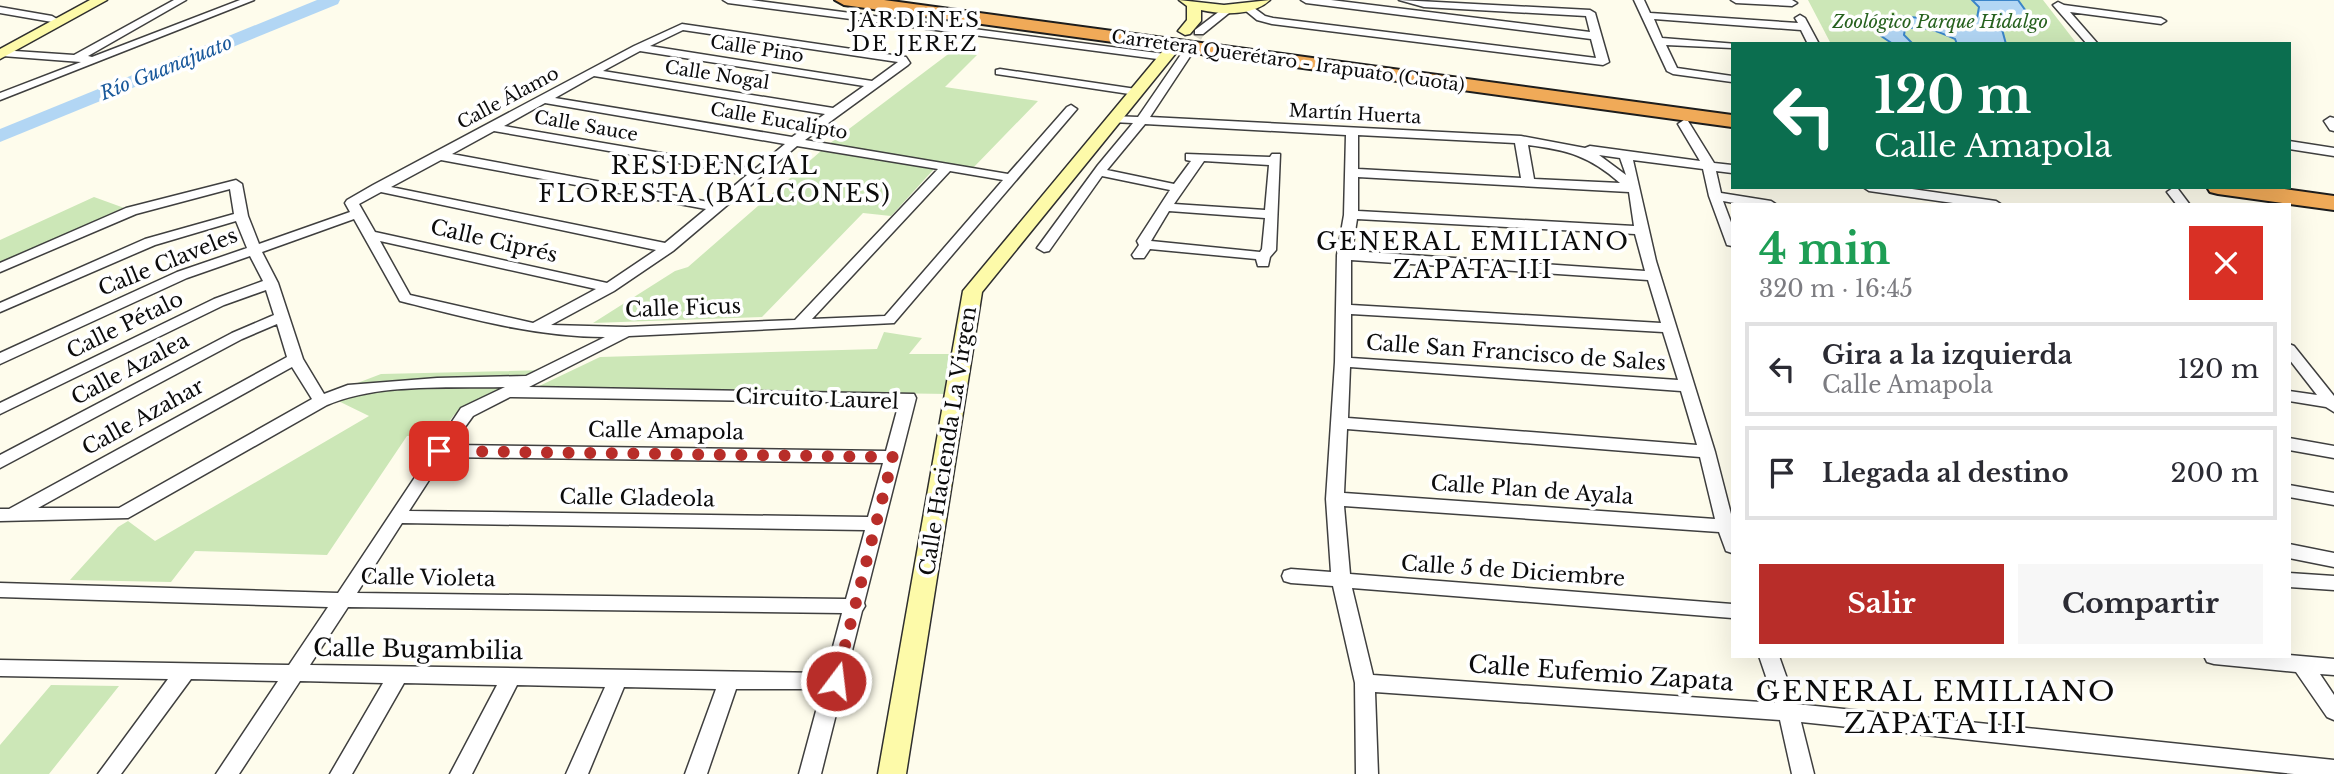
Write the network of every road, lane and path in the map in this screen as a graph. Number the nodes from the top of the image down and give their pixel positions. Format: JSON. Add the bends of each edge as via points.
{"nodes":[{"id":1,"x":87,"y":0,"type":"edge"},
{"id":2,"x":100,"y":0,"type":"edge"},
{"id":3,"x":181,"y":0,"type":"edge"},
{"id":4,"x":249,"y":0,"type":"edge"},
{"id":5,"x":728,"y":0,"type":"edge"},
{"id":6,"x":844,"y":0,"type":"edge"},
{"id":7,"x":929,"y":0,"type":"edge"},
{"id":8,"x":1263,"y":0,"type":"edge"},
{"id":9,"x":1306,"y":0,"type":"edge"},
{"id":10,"x":1404,"y":0,"type":"edge"},
{"id":11,"x":1639,"y":0,"type":"edge"},
{"id":12,"x":1736,"y":0,"type":"edge"},
{"id":13,"x":1190,"y":2,"type":"edge"},
{"id":14,"x":1791,"y":2,"type":"edge"},
{"id":15,"x":1247,"y":7,"type":"junction"},
{"id":16,"x":1229,"y":9,"type":"junction"},
{"id":17,"x":2061,"y":9,"type":"edge"},
{"id":18,"x":0,"y":10,"type":"edge"},
{"id":19,"x":1649,"y":16,"type":"junction"},
{"id":20,"x":52,"y":19,"type":"junction"},
{"id":21,"x":2161,"y":21,"type":"dead end"},
{"id":22,"x":1421,"y":22,"type":"junction"},
{"id":23,"x":1805,"y":27,"type":"junction"},
{"id":24,"x":1192,"y":32,"type":"joint"},
{"id":25,"x":1597,"y":36,"type":"junction"},
{"id":26,"x":1660,"y":41,"type":"junction"},
{"id":27,"x":1813,"y":42,"type":"edge"},
{"id":28,"x":2091,"y":42,"type":"edge"},
{"id":29,"x":1731,"y":46,"type":"edge"},
{"id":30,"x":638,"y":48,"type":"junction"},
{"id":31,"x":1,"y":52,"type":"edge"},
{"id":32,"x":1175,"y":53,"type":"junction"},
{"id":33,"x":78,"y":57,"type":"junction"},
{"id":34,"x":97,"y":60,"type":"junction"},
{"id":35,"x":1000,"y":72,"type":"dead end"},
{"id":36,"x":593,"y":73,"type":"junction"},
{"id":37,"x":1731,"y":79,"type":"edge"},
{"id":38,"x":872,"y":85,"type":"junction"},
{"id":39,"x":1136,"y":92,"type":"junction"},
{"id":40,"x":0,"y":97,"type":"edge"},
{"id":41,"x":542,"y":99,"type":"junction"},
{"id":42,"x":1731,"y":107,"type":"edge"},
{"id":43,"x":1071,"y":109,"type":"dead end"},
{"id":44,"x":836,"y":112,"type":"junction"},
{"id":45,"x":1115,"y":119,"type":"junction"},
{"id":46,"x":1142,"y":120,"type":"junction"},
{"id":47,"x":1731,"y":121,"type":"edge"},
{"id":48,"x":1684,"y":124,"type":"dead end"},
{"id":49,"x":491,"y":127,"type":"junction"},
{"id":50,"x":1352,"y":131,"type":"junction"},
{"id":51,"x":1521,"y":140,"type":"junction"},
{"id":52,"x":795,"y":141,"type":"junction"},
{"id":53,"x":2291,"y":145,"type":"edge"},
{"id":54,"x":1571,"y":147,"type":"junction"},
{"id":55,"x":2334,"y":152,"type":"edge"},
{"id":56,"x":437,"y":155,"type":"junction"},
{"id":57,"x":1625,"y":155,"type":"junction"},
{"id":58,"x":1658,"y":159,"type":"junction"},
{"id":59,"x":1709,"y":165,"type":"junction"},
{"id":60,"x":947,"y":167,"type":"junction"},
{"id":61,"x":1731,"y":169,"type":"edge"},
{"id":62,"x":1100,"y":170,"type":"junction"},
{"id":63,"x":1633,"y":170,"type":"junction"},
{"id":64,"x":758,"y":173,"type":"junction"},
{"id":65,"x":1353,"y":173,"type":"junction"},
{"id":66,"x":1011,"y":178,"type":"junction"},
{"id":67,"x":1528,"y":181,"type":"junction"},
{"id":68,"x":2291,"y":182,"type":"edge"},
{"id":69,"x":1179,"y":186,"type":"junction"},
{"id":70,"x":378,"y":188,"type":"junction"},
{"id":71,"x":1633,"y":188,"type":"junction"},
{"id":72,"x":2334,"y":188,"type":"edge"},
{"id":73,"x":1883,"y":189,"type":"edge"},
{"id":74,"x":2232,"y":189,"type":"edge"},
{"id":75,"x":2173,"y":192,"type":"dead end"},
{"id":76,"x":1715,"y":196,"type":"junction"},
{"id":77,"x":1759,"y":203,"type":"edge"},
{"id":78,"x":1982,"y":203,"type":"edge"},
{"id":79,"x":2182,"y":203,"type":"edge"},
{"id":80,"x":2334,"y":203,"type":"edge"},
{"id":81,"x":714,"y":207,"type":"junction"},
{"id":82,"x":1166,"y":207,"type":"junction"},
{"id":83,"x":354,"y":209,"type":"junction"},
{"id":84,"x":1269,"y":214,"type":"junction"},
{"id":85,"x":1352,"y":215,"type":"junction"},
{"id":86,"x":242,"y":216,"type":"junction"},
{"id":87,"x":1641,"y":230,"type":"junction"},
{"id":88,"x":371,"y":235,"type":"junction"},
{"id":89,"x":1731,"y":235,"type":"edge"},
{"id":90,"x":668,"y":248,"type":"junction"},
{"id":91,"x":1044,"y":248,"type":"dead end"},
{"id":92,"x":254,"y":250,"type":"junction"},
{"id":93,"x":1344,"y":255,"type":"junction"},
{"id":94,"x":0,"y":268,"type":"edge"},
{"id":95,"x":1654,"y":276,"type":"junction"},
{"id":96,"x":271,"y":283,"type":"junction"},
{"id":97,"x":608,"y":288,"type":"junction"},
{"id":98,"x":0,"y":308,"type":"edge"},
{"id":99,"x":1342,"y":309,"type":"junction"},
{"id":100,"x":282,"y":317,"type":"junction"},
{"id":101,"x":799,"y":324,"type":"junction"},
{"id":102,"x":535,"y":328,"type":"junction"},
{"id":103,"x":1668,"y":328,"type":"junction"},
{"id":104,"x":626,"y":332,"type":"junction"},
{"id":105,"x":2291,"y":352,"type":"edge"},
{"id":106,"x":0,"y":359,"type":"edge"},
{"id":107,"x":295,"y":359,"type":"junction"},
{"id":108,"x":1343,"y":362,"type":"junction"},
{"id":109,"x":534,"y":380,"type":"junction"},
{"id":110,"x":1686,"y":386,"type":"junction"},
{"id":111,"x":512,"y":392,"type":"junction"},
{"id":112,"x":2291,"y":396,"type":"edge"},
{"id":113,"x":321,"y":401,"type":"junction"},
{"id":114,"x":2332,"y":405,"type":"edge"},
{"id":115,"x":0,"y":409,"type":"edge"},
{"id":116,"x":1339,"y":423,"type":"junction"},
{"id":117,"x":2291,"y":444,"type":"edge"},
{"id":118,"x":439,"y":451,"type":"junction"},
{"id":119,"x":1707,"y":452,"type":"junction"},
{"id":120,"x":2334,"y":452,"type":"edge"},
{"id":121,"x":893,"y":457,"type":"junction"},
{"id":122,"x":0,"y":462,"type":"edge"},
{"id":123,"x":2291,"y":491,"type":"edge"},
{"id":124,"x":1335,"y":499,"type":"junction"},
{"id":125,"x":2334,"y":499,"type":"edge"},
{"id":126,"x":6,"y":515,"type":"edge"},
{"id":127,"x":397,"y":517,"type":"junction"},
{"id":128,"x":876,"y":524,"type":"junction"},
{"id":129,"x":1726,"y":526,"type":"junction"},
{"id":130,"x":1731,"y":543,"type":"edge"},
{"id":131,"x":2291,"y":551,"type":"edge"},
{"id":132,"x":2334,"y":560,"type":"edge"},
{"id":133,"x":1291,"y":576,"type":"dead end"},
{"id":134,"x":1341,"y":580,"type":"junction"},
{"id":135,"x":2291,"y":580,"type":"edge"},
{"id":136,"x":2334,"y":583,"type":"edge"},
{"id":137,"x":0,"y":590,"type":"edge"},
{"id":138,"x":343,"y":600,"type":"junction"},
{"id":139,"x":856,"y":606,"type":"junction"},
{"id":140,"x":1731,"y":611,"type":"edge"},
{"id":141,"x":1770,"y":658,"type":"edge"},
{"id":142,"x":2236,"y":658,"type":"edge"},
{"id":143,"x":2302,"y":664,"type":"junction"},
{"id":144,"x":2334,"y":667,"type":"edge"},
{"id":145,"x":0,"y":668,"type":"edge"},
{"id":146,"x":185,"y":672,"type":"junction"},
{"id":147,"x":294,"y":674,"type":"junction"},
{"id":148,"x":398,"y":675,"type":"junction"},
{"id":149,"x":510,"y":677,"type":"junction"},
{"id":150,"x":618,"y":679,"type":"junction"},
{"id":151,"x":729,"y":681,"type":"junction"},
{"id":152,"x":836,"y":681,"type":"junction"},
{"id":153,"x":1365,"y":682,"type":"junction"},
{"id":154,"x":1788,"y":712,"type":"junction"},
{"id":155,"x":2334,"y":712,"type":"edge"},
{"id":156,"x":2334,"y":769,"type":"edge"},
{"id":157,"x":109,"y":774,"type":"edge"},
{"id":158,"x":226,"y":774,"type":"edge"},
{"id":159,"x":341,"y":774,"type":"edge"},
{"id":160,"x":461,"y":774,"type":"edge"},
{"id":161,"x":577,"y":774,"type":"edge"},
{"id":162,"x":696,"y":774,"type":"edge"},
{"id":163,"x":810,"y":774,"type":"edge"},
{"id":164,"x":892,"y":774,"type":"edge"},
{"id":165,"x":1367,"y":774,"type":"edge"},
{"id":166,"x":1803,"y":774,"type":"edge"}],
"edges":[{"from":1,"to":20,"type":"street"},
{"from":2,"to":31,"type":"street"},
{"from":3,"to":33,"type":"street"},
{"from":4,"to":34,"type":"street"},
{"from":5,"to":32,"type":"street"},
{"from":6,"to":47,"type":"highway","name":"Carretera Querétaro - Irapuato (Cuota)"},
{"from":7,"to":42,"type":"highway","name":"Carretera Querétaro - Irapuato (Cuota)"},
{"from":8,"to":15,"type":"street"},
{"from":9,"to":22,"type":"street"},
{"from":10,"to":22,"type":"street"},
{"from":11,"to":19,"type":"street"},
{"from":12,"to":14,"type":"street"},
{"from":13,"to":16,"type":"street"},
{"from":13,"to":24,"type":"street","via":[[1195,21]]},
{"from":14,"to":23,"type":"street"},
{"from":15,"to":16,"type":"street"},
{"from":15,"to":22,"type":"street","via":[[1272,21]]},
{"from":16,"to":24,"type":"street"},
{"from":17,"to":21,"type":"street"},
{"from":17,"to":28,"type":"street"},
{"from":18,"to":20,"type":"street"},
{"from":19,"to":23,"type":"street"},
{"from":19,"to":26,"type":"street"},
{"from":20,"to":31,"type":"street"},
{"from":22,"to":25,"type":"street"},
{"from":22,"to":25,"type":"street","via":[[1590,13]]},
{"from":22,"to":25,"type":"street","via":[[1603,62]]},
{"from":23,"to":27,"type":"street"},
{"from":26,"to":29,"type":"street"},
{"from":26,"to":37,"type":"street","via":[[1673,71]]},
{"from":30,"to":36,"type":"street","name":"Calle Álamo"},
{"from":30,"to":38,"type":"street","name":"Calle Pino"},
{"from":30,"to":38,"type":"street","name":"Calle Álamo","via":[[682,27],[902,59],[904,63]]},
{"from":31,"to":33,"type":"street"},
{"from":32,"to":39,"type":"street","name":"Calle Hacienda La Virgen"},
{"from":32,"to":46,"type":"street"},
{"from":33,"to":34,"type":"street"},
{"from":34,"to":40,"type":"street"},
{"from":35,"to":39,"type":"street"},
{"from":36,"to":41,"type":"street","name":"Calle Álamo"},
{"from":36,"to":44,"type":"street","name":"Calle Nogal"},
{"from":38,"to":44,"type":"street"},
{"from":39,"to":45,"type":"street","name":"Calle Hacienda La Virgen"},
{"from":41,"to":49,"type":"street","name":"Calle Álamo"},
{"from":41,"to":52,"type":"street","name":"Calle Eucalipto"},
{"from":43,"to":66,"type":"street","name":"Calle Ficus"},
{"from":44,"to":52,"type":"street"},
{"from":45,"to":46,"type":"street","name":"Martín Huerta"},
{"from":45,"to":164,"type":"street","name":"Calle Hacienda La Virgen","via":[[973,291]]},
{"from":46,"to":50,"type":"street","name":"Martín Huerta"},
{"from":46,"to":62,"type":"street"},
{"from":48,"to":59,"type":"street"},
{"from":49,"to":56,"type":"street","name":"Calle Álamo"},
{"from":49,"to":64,"type":"street","name":"Calle Sauce"},
{"from":50,"to":51,"type":"street","name":"Martín Huerta"},
{"from":50,"to":65,"type":"street"},
{"from":51,"to":54,"type":"street","name":"Martín Huerta"},
{"from":51,"to":67,"type":"street"},
{"from":52,"to":60,"type":"street","name":"Calle Eucalipto"},
{"from":52,"to":64,"type":"street"},
{"from":53,"to":55,"type":"street"},
{"from":54,"to":57,"type":"street"},
{"from":54,"to":71,"type":"street","name":"Martín Huerta","via":[[1605,162]]},
{"from":56,"to":70,"type":"street","name":"Calle Álamo"},
{"from":56,"to":81,"type":"street"},
{"from":57,"to":58,"type":"street"},
{"from":57,"to":63,"type":"street"},
{"from":58,"to":59,"type":"street"},
{"from":58,"to":63,"type":"street"},
{"from":59,"to":61,"type":"street"},
{"from":59,"to":76,"type":"street"},
{"from":60,"to":66,"type":"street","name":"Calle Eucalipto"},
{"from":60,"to":101,"type":"street"},
{"from":62,"to":69,"type":"street"},
{"from":62,"to":91,"type":"street"},
{"from":63,"to":71,"type":"street"},
{"from":64,"to":81,"type":"street"},
{"from":65,"to":67,"type":"street"},
{"from":65,"to":85,"type":"street"},
{"from":66,"to":101,"type":"street","name":"Calle Ficus","via":[[889,320]]},
{"from":67,"to":71,"type":"street"},
{"from":68,"to":72,"type":"highway"},
{"from":69,"to":82,"type":"street"},
{"from":69,"to":84,"type":"street","via":[[1194,157],[1275,159]]},
{"from":70,"to":83,"type":"street","name":"Calle Álamo"},
{"from":70,"to":90,"type":"street"},
{"from":71,"to":87,"type":"street"},
{"from":73,"to":78,"type":"street"},
{"from":74,"to":80,"type":"highway"},
{"from":75,"to":79,"type":"street"},
{"from":76,"to":77,"type":"street"},
{"from":76,"to":89,"type":"street"},
{"from":81,"to":90,"type":"street"},
{"from":82,"to":84,"type":"street"},
{"from":82,"to":84,"type":"street","via":[[1142,250],[1263,259],[1269,250]]},
{"from":83,"to":88,"type":"street","name":"Calle Ficus"},
{"from":83,"to":92,"type":"street","name":"Calle Claveles"},
{"from":85,"to":87,"type":"street"},
{"from":85,"to":93,"type":"street"},
{"from":86,"to":92,"type":"street"},
{"from":86,"to":94,"type":"street","via":[[236,184],[131,211]]},
{"from":86,"to":98,"type":"street","via":[[150,242]]},
{"from":87,"to":95,"type":"street"},
{"from":88,"to":97,"type":"street","name":"Calle Ciprés"},
{"from":88,"to":102,"type":"street","name":"Calle Ficus","via":[[405,298]]},
{"from":90,"to":97,"type":"street"},
{"from":92,"to":96,"type":"street"},
{"from":92,"to":106,"type":"street","name":"Calle Claveles","via":[[182,275]]},
{"from":93,"to":95,"type":"street"},
{"from":93,"to":99,"type":"street"},
{"from":95,"to":103,"type":"street"},
{"from":96,"to":100,"type":"street"},
{"from":96,"to":115,"type":"street","name":"Calle Pétalo","via":[[219,302]]},
{"from":97,"to":102,"type":"street"},
{"from":99,"to":103,"type":"street"},
{"from":99,"to":108,"type":"street"},
{"from":100,"to":107,"type":"street"},
{"from":100,"to":122,"type":"street","name":"Calle Azalea","via":[[237,336]]},
{"from":101,"to":104,"type":"street","name":"Calle Ficus"},
{"from":102,"to":104,"type":"street","name":"Calle Ficus"},
{"from":103,"to":110,"type":"street"},
{"from":104,"to":109,"type":"street","name":"Circuito Laurel"},
{"from":105,"to":114,"type":"street"},
{"from":107,"to":113,"type":"street"},
{"from":107,"to":126,"type":"street","name":"Calle Azahar"},
{"from":108,"to":110,"type":"street","name":"Calle San Francisco de Sales"},
{"from":108,"to":116,"type":"street"},
{"from":109,"to":111,"type":"street","name":"Circuito Laurel"},
{"from":109,"to":113,"type":"street","via":[[348,390]]},
{"from":110,"to":119,"type":"street"},
{"from":111,"to":118,"type":"street","name":"Circuito Laurel","via":[[467,412]]},
{"from":111,"to":121,"type":"street","name":"Circuito Laurel","via":[[908,398]]},
{"from":112,"to":114,"type":"street"},
{"from":113,"to":126,"type":"street","via":[[122,514]]},
{"from":116,"to":119,"type":"street"},
{"from":116,"to":124,"type":"street"},
{"from":117,"to":120,"type":"street"},
{"from":118,"to":121,"type":"street","name":"Calle Amapola"},
{"from":118,"to":127,"type":"street","name":"Circuito Laurel"},
{"from":119,"to":129,"type":"street"},
{"from":121,"to":128,"type":"street","name":"Circuito Laurel"},
{"from":123,"to":125,"type":"street"},
{"from":124,"to":129,"type":"street","name":"Calle Plan de Ayala"},
{"from":124,"to":134,"type":"street"},
{"from":127,"to":128,"type":"street","name":"Calle Gladeola"},
{"from":127,"to":138,"type":"street","name":"Circuito Laurel"},
{"from":128,"to":139,"type":"street","name":"Circuito Laurel"},
{"from":129,"to":130,"type":"street"},
{"from":131,"to":132,"type":"street"},
{"from":133,"to":134,"type":"street","name":"Calle 5 de Diciembre"},
{"from":134,"to":140,"type":"street","name":"Calle 5 de Diciembre"},
{"from":134,"to":153,"type":"street"},
{"from":135,"to":136,"type":"street"},
{"from":137,"to":138,"type":"street","name":"Calle Violeta"},
{"from":138,"to":139,"type":"street","name":"Calle Violeta"},
{"from":138,"to":147,"type":"street","name":"Circuito Laurel"},
{"from":139,"to":152,"type":"street","name":"Circuito Laurel"},
{"from":141,"to":154,"type":"street"},
{"from":142,"to":143,"type":"street"},
{"from":143,"to":144,"type":"street"},
{"from":143,"to":155,"type":"street"},
{"from":145,"to":146,"type":"street","name":"Calle Bugambilia"},
{"from":146,"to":147,"type":"street","name":"Calle Bugambilia"},
{"from":146,"to":157,"type":"street"},
{"from":147,"to":148,"type":"street","name":"Calle Bugambilia"},
{"from":147,"to":158,"type":"street","name":"Circuito Laurel"},
{"from":148,"to":149,"type":"street","name":"Calle Bugambilia"},
{"from":148,"to":159,"type":"street"},
{"from":149,"to":150,"type":"street","name":"Calle Bugambilia"},
{"from":149,"to":160,"type":"street"},
{"from":150,"to":151,"type":"street","name":"Calle Bugambilia"},
{"from":150,"to":161,"type":"street"},
{"from":151,"to":152,"type":"street","name":"Calle Bugambilia"},
{"from":151,"to":162,"type":"street"},
{"from":152,"to":163,"type":"street","name":"Circuito Laurel"},
{"from":153,"to":154,"type":"street","name":"Calle Eufemio Zapata"},
{"from":153,"to":165,"type":"street"},
{"from":154,"to":156,"type":"street","name":"Calle Eufemio Zapata"},
{"from":154,"to":166,"type":"street"}]}
